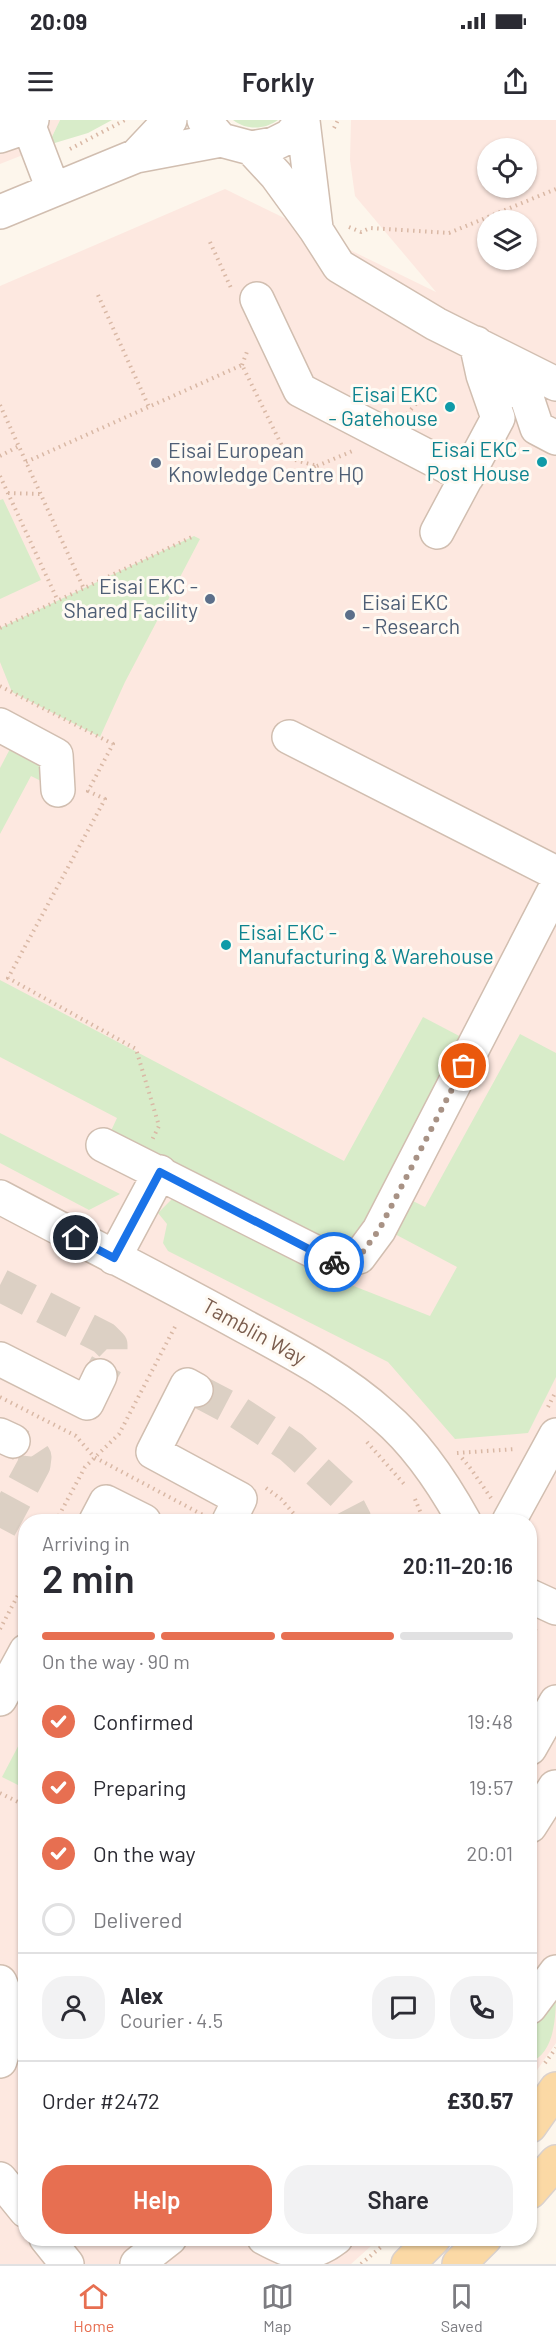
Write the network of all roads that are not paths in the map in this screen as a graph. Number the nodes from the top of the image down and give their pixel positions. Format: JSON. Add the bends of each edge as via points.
{"nodes":[{"id":1,"x":170,"y":120,"type":"edge"},
{"id":2,"x":303,"y":121,"type":"edge"},
{"id":3,"x":20,"y":127,"type":"edge"},
{"id":4,"x":225,"y":136,"type":"edge"},
{"id":5,"x":136,"y":156,"type":"junction"},
{"id":6,"x":48,"y":176,"type":"junction"},
{"id":7,"x":0,"y":212,"type":"edge"},
{"id":8,"x":329,"y":224,"type":"junction"},
{"id":9,"x":256,"y":299,"type":"dead end"},
{"id":10,"x":476,"y":344,"type":"junction"},
{"id":11,"x":483,"y":375,"type":"junction"},
{"id":12,"x":541,"y":389,"type":"edge"},
{"id":13,"x":556,"y":410,"type":"edge"},
{"id":14,"x":556,"y":438,"type":"edge"},
{"id":15,"x":467,"y":477,"type":"junction"},
{"id":16,"x":437,"y":532,"type":"dead end"},
{"id":17,"x":0,"y":725,"type":"edge"},
{"id":18,"x":290,"y":737,"type":"dead end"},
{"id":19,"x":58,"y":790,"type":"dead end"},
{"id":20,"x":556,"y":873,"type":"edge"},
{"id":21,"x":556,"y":886,"type":"edge"},
{"id":22,"x":103,"y":1144,"type":"dead end"},
{"id":23,"x":151,"y":1167,"type":"junction"},
{"id":24,"x":0,"y":1197,"type":"edge"},
{"id":25,"x":114,"y":1258,"type":"junction"},
{"id":26,"x":0,"y":1359,"type":"edge"},
{"id":27,"x":94,"y":1390,"type":"dead end"},
{"id":28,"x":196,"y":1390,"type":"dead end"},
{"id":29,"x":556,"y":1435,"type":"edge"},
{"id":30,"x":514,"y":1513,"type":"edge"},
{"id":31,"x":100,"y":1514,"type":"edge"},
{"id":32,"x":130,"y":1514,"type":"edge"},
{"id":33,"x":221,"y":1514,"type":"edge"},
{"id":34,"x":460,"y":1514,"type":"edge"},
{"id":35,"x":537,"y":1599,"type":"edge"},
{"id":36,"x":556,"y":1608,"type":"edge"},
{"id":37,"x":18,"y":1666,"type":"edge"},
{"id":38,"x":0,"y":1699,"type":"edge"},
{"id":39,"x":556,"y":1702,"type":"edge"},
{"id":40,"x":537,"y":1736,"type":"edge"},
{"id":41,"x":555,"y":1787,"type":"edge"},
{"id":42,"x":537,"y":1815,"type":"edge"},
{"id":43,"x":556,"y":1972,"type":"edge"},
{"id":44,"x":0,"y":1982,"type":"edge"},
{"id":45,"x":537,"y":1998,"type":"edge"},
{"id":46,"x":0,"y":2061,"type":"edge"},
{"id":47,"x":556,"y":2162,"type":"edge"},
{"id":48,"x":0,"y":2179,"type":"edge"},
{"id":49,"x":537,"y":2184,"type":"edge"},
{"id":50,"x":18,"y":2201,"type":"edge"},
{"id":51,"x":52,"y":2246,"type":"edge"},
{"id":52,"x":160,"y":2246,"type":"edge"},
{"id":53,"x":279,"y":2246,"type":"edge"},
{"id":54,"x":323,"y":2246,"type":"edge"},
{"id":55,"x":426,"y":2246,"type":"edge"},
{"id":56,"x":477,"y":2246,"type":"edge"},
{"id":57,"x":67,"y":2264,"type":"edge"},
{"id":58,"x":137,"y":2264,"type":"edge"},
{"id":59,"x":408,"y":2264,"type":"edge"},
{"id":60,"x":459,"y":2264,"type":"edge"}],
"edges":[{"from":1,"to":5,"type":"street"},
{"from":2,"to":4,"type":"street","via":[[290,136],[274,144]]},
{"from":2,"to":8,"type":"street"},
{"from":3,"to":6,"type":"street"},
{"from":4,"to":5,"type":"street"},
{"from":4,"to":8,"type":"street","via":[[276,175]]},
{"from":5,"to":6,"type":"street"},
{"from":6,"to":7,"type":"street"},
{"from":8,"to":10,"type":"street","via":[[339,266]]},
{"from":9,"to":15,"type":"street","via":[[300,390]]},
{"from":10,"to":11,"type":"street"},
{"from":10,"to":12,"type":"street"},
{"from":11,"to":12,"type":"street"},
{"from":11,"to":15,"type":"street","via":[[498,418]]},
{"from":12,"to":13,"type":"street"},
{"from":12,"to":14,"type":"street","via":[[537,428]]},
{"from":15,"to":16,"type":"street"},
{"from":17,"to":19,"type":"street","via":[[56,755]]},
{"from":18,"to":20,"type":"street"},
{"from":21,"to":23,"type":"street","via":[[379,1230],[359,1257],[335,1262]]},
{"from":22,"to":23,"type":"street"},
{"from":23,"to":25,"type":"street"},
{"from":24,"to":25,"type":"street","name":"Tamblin Way"},
{"from":25,"to":34,"type":"street","name":"Tamblin Way","via":[[343,1382],[386,1417],[416,1449]]},
{"from":26,"to":27,"type":"street"},
{"from":28,"to":33,"type":"street","via":[[187,1385],[153,1452],[240,1500]]},
{"from":29,"to":30,"type":"street"},
{"from":31,"to":32,"type":"street","via":[[106,1502]]},
{"from":35,"to":36,"type":"street"},
{"from":37,"to":38,"type":"street"},
{"from":39,"to":40,"type":"street"},
{"from":41,"to":42,"type":"street"},
{"from":43,"to":45,"type":"street"},
{"from":44,"to":46,"type":"street","via":[[8,2013]]},
{"from":47,"to":49,"type":"main road"},
{"from":48,"to":50,"type":"street"},
{"from":51,"to":57,"type":"street"},
{"from":52,"to":58,"type":"street"},
{"from":53,"to":54,"type":"street","via":[[299,2252]]},
{"from":55,"to":59,"type":"main road"},
{"from":56,"to":60,"type":"main road"}]}
